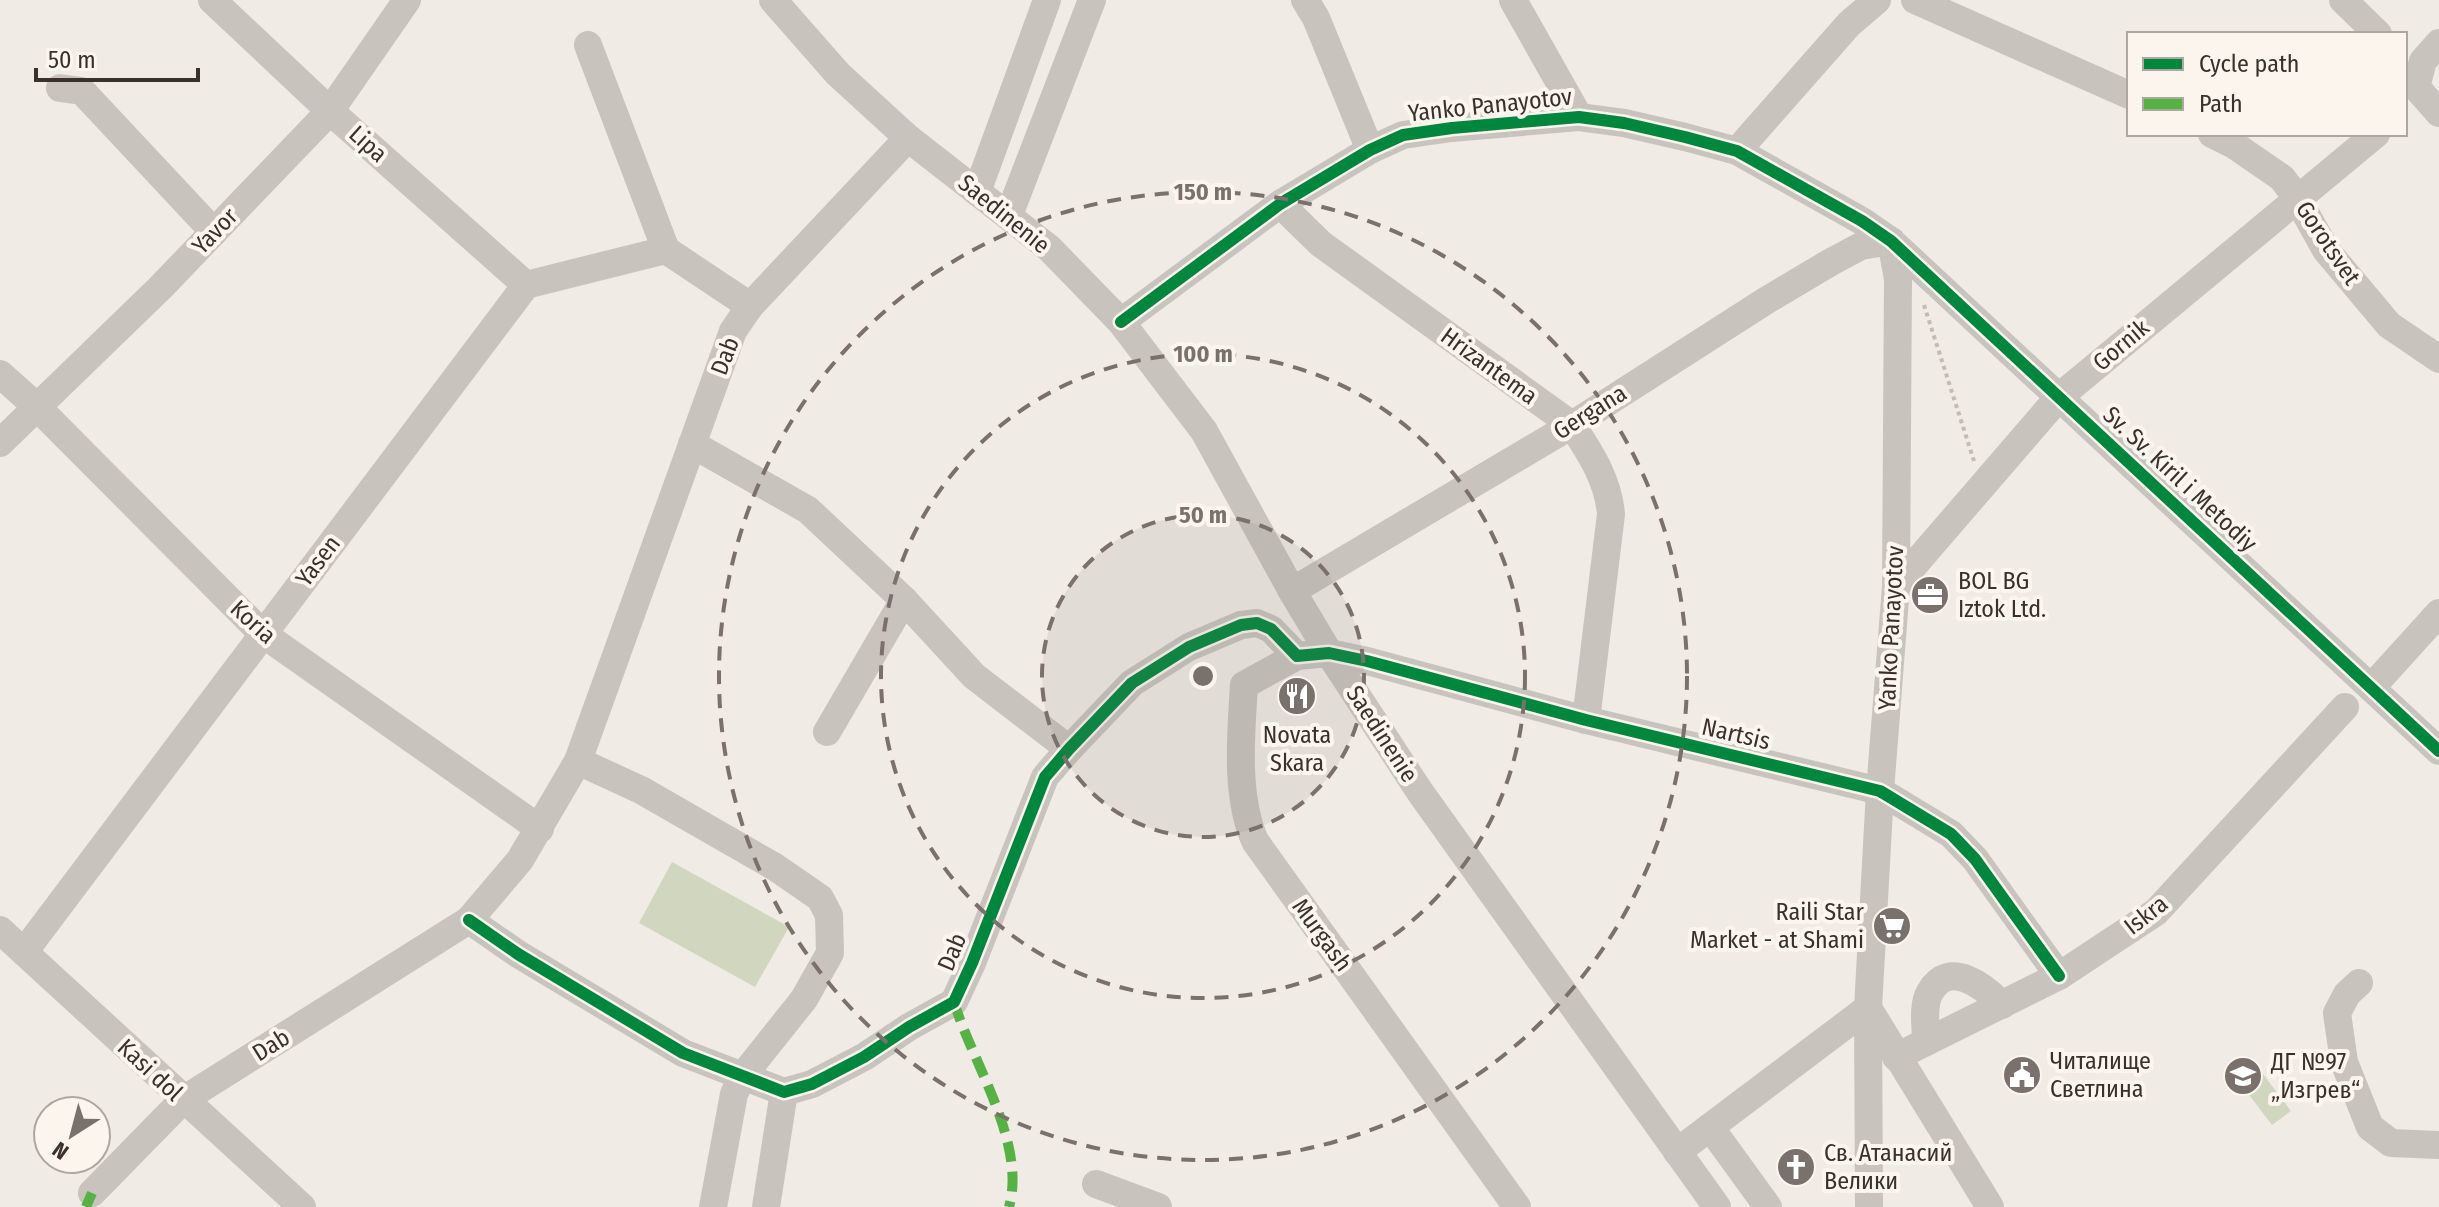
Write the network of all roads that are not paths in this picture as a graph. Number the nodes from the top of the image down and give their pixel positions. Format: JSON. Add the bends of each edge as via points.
{"nodes":[{"id":1,"x":212,"y":0,"type":"edge"},
{"id":2,"x":407,"y":0,"type":"edge"},
{"id":3,"x":773,"y":0,"type":"edge"},
{"id":4,"x":1047,"y":0,"type":"edge"},
{"id":5,"x":1092,"y":0,"type":"edge"},
{"id":6,"x":1305,"y":0,"type":"edge"},
{"id":7,"x":1513,"y":0,"type":"edge"},
{"id":8,"x":1877,"y":0,"type":"edge"},
{"id":9,"x":1915,"y":0,"type":"edge"},
{"id":10,"x":2343,"y":0,"type":"edge"},
{"id":11,"x":2376,"y":32,"type":"edge"},
{"id":12,"x":2439,"y":43,"type":"edge"},
{"id":13,"x":588,"y":45,"type":"dead end"},
{"id":14,"x":60,"y":88,"type":"dead end"},
{"id":15,"x":2409,"y":88,"type":"edge"},
{"id":16,"x":2127,"y":94,"type":"edge"},
{"id":17,"x":330,"y":111,"type":"junction"},
{"id":18,"x":2439,"y":113,"type":"edge"},
{"id":19,"x":1579,"y":117,"type":"junction"},
{"id":20,"x":2216,"y":136,"type":"edge"},
{"id":21,"x":2374,"y":136,"type":"edge"},
{"id":22,"x":908,"y":138,"type":"junction"},
{"id":23,"x":1370,"y":150,"type":"junction"},
{"id":24,"x":1737,"y":151,"type":"junction"},
{"id":25,"x":977,"y":192,"type":"junction"},
{"id":26,"x":2297,"y":198,"type":"junction"},
{"id":27,"x":1280,"y":204,"type":"junction"},
{"id":28,"x":1009,"y":215,"type":"junction"},
{"id":29,"x":214,"y":232,"type":"junction"},
{"id":30,"x":1891,"y":241,"type":"junction"},
{"id":31,"x":666,"y":250,"type":"junction"},
{"id":32,"x":526,"y":285,"type":"junction"},
{"id":33,"x":750,"y":306,"type":"junction"},
{"id":34,"x":1121,"y":322,"type":"junction"},
{"id":35,"x":2439,"y":359,"type":"edge"},
{"id":36,"x":0,"y":374,"type":"edge"},
{"id":37,"x":2059,"y":397,"type":"junction"},
{"id":38,"x":36,"y":406,"type":"junction"},
{"id":39,"x":1572,"y":425,"type":"junction"},
{"id":40,"x":0,"y":443,"type":"edge"},
{"id":41,"x":692,"y":444,"type":"junction"},
{"id":42,"x":1896,"y":586,"type":"junction"},
{"id":43,"x":1292,"y":591,"type":"junction"},
{"id":44,"x":904,"y":600,"type":"junction"},
{"id":45,"x":2439,"y":613,"type":"edge"},
{"id":46,"x":263,"y":634,"type":"junction"},
{"id":47,"x":1329,"y":653,"type":"junction"},
{"id":48,"x":1297,"y":656,"type":"junction"},
{"id":49,"x":2371,"y":688,"type":"junction"},
{"id":50,"x":2345,"y":707,"type":"dead end"},
{"id":51,"x":1586,"y":720,"type":"junction"},
{"id":52,"x":827,"y":732,"type":"dead end"},
{"id":53,"x":1069,"y":749,"type":"junction"},
{"id":54,"x":2439,"y":751,"type":"edge"},
{"id":55,"x":578,"y":761,"type":"junction"},
{"id":56,"x":1880,"y":791,"type":"junction"},
{"id":57,"x":540,"y":829,"type":"junction"},
{"id":58,"x":469,"y":920,"type":"junction"},
{"id":59,"x":0,"y":930,"type":"edge"},
{"id":60,"x":24,"y":952,"type":"junction"},
{"id":61,"x":2059,"y":976,"type":"junction"},
{"id":62,"x":2359,"y":983,"type":"dead end"},
{"id":63,"x":2002,"y":1005,"type":"junction"},
{"id":64,"x":1868,"y":1008,"type":"junction"},
{"id":65,"x":1926,"y":1042,"type":"junction"},
{"id":66,"x":1896,"y":1057,"type":"junction"},
{"id":67,"x":742,"y":1077,"type":"junction"},
{"id":68,"x":784,"y":1092,"type":"junction"},
{"id":69,"x":183,"y":1100,"type":"junction"},
{"id":70,"x":1710,"y":1127,"type":"junction"},
{"id":71,"x":2439,"y":1145,"type":"edge"},
{"id":72,"x":1677,"y":1152,"type":"junction"},
{"id":73,"x":1096,"y":1184,"type":"dead end"},
{"id":74,"x":92,"y":1193,"type":"dead end"},
{"id":75,"x":1715,"y":1206,"type":"edge"},
{"id":76,"x":302,"y":1207,"type":"edge"},
{"id":77,"x":713,"y":1207,"type":"edge"},
{"id":78,"x":766,"y":1207,"type":"edge"},
{"id":79,"x":1158,"y":1207,"type":"edge"},
{"id":80,"x":1517,"y":1207,"type":"edge"},
{"id":81,"x":1768,"y":1207,"type":"edge"},
{"id":82,"x":1869,"y":1207,"type":"edge"},
{"id":83,"x":1990,"y":1207,"type":"edge"}],
"edges":[{"from":1,"to":17,"type":"street","name":"Lipa"},
{"from":2,"to":17,"type":"street","name":"Yavor"},
{"from":3,"to":22,"type":"street","name":"Saedinenie","via":[[838,74]]},
{"from":4,"to":25,"type":"street"},
{"from":5,"to":28,"type":"street"},
{"from":6,"to":23,"type":"street"},
{"from":7,"to":19,"type":"street"},
{"from":8,"to":24,"type":"street","via":[[1849,24]]},
{"from":9,"to":16,"type":"street"},
{"from":10,"to":11,"type":"street"},
{"from":12,"to":15,"type":"street"},
{"from":13,"to":31,"type":"street"},
{"from":14,"to":29,"type":"street","via":[[82,91]]},
{"from":15,"to":18,"type":"street"},
{"from":17,"to":29,"type":"street","name":"Yavor"},
{"from":17,"to":32,"type":"street","name":"Lipa"},
{"from":19,"to":23,"type":"street","name":"Yanko Panayotov","via":[[1403,135]]},
{"from":19,"to":24,"type":"street","name":"Yanko Panayotov"},
{"from":20,"to":26,"type":"street","name":"Gorotsvet","via":[[2282,178]]},
{"from":21,"to":26,"type":"street","name":"Gornik"},
{"from":22,"to":25,"type":"street","name":"Saedinenie"},
{"from":22,"to":33,"type":"street","name":"Dab"},
{"from":23,"to":27,"type":"street","name":"Yanko Panayotov"},
{"from":24,"to":30,"type":"street","name":"Yanko Panayotov"},
{"from":25,"to":28,"type":"street","name":"Saedinenie"},
{"from":26,"to":35,"type":"street","name":"Gorotsvet","via":[[2326,250],[2389,325]]},
{"from":26,"to":37,"type":"street","name":"Gornik"},
{"from":27,"to":34,"type":"street","name":"Yanko Panayotov"},
{"from":27,"to":39,"type":"street","name":"Hrizantema","via":[[1321,244]]},
{"from":28,"to":34,"type":"street","name":"Saedinenie"},
{"from":29,"to":38,"type":"street","name":"Yavor"},
{"from":30,"to":37,"type":"street","name":"Sv. Sv. Kiril i Metodiy"},
{"from":30,"to":39,"type":"street","name":"Gergana","via":[[1861,246],[1818,269]]},
{"from":30,"to":42,"type":"street","name":"Yanko Panayotov","via":[[1898,279]]},
{"from":31,"to":32,"type":"street"},
{"from":31,"to":33,"type":"street"},
{"from":32,"to":46,"type":"street","name":"Yasen"},
{"from":33,"to":41,"type":"street","name":"Dab","via":[[733,331]]},
{"from":34,"to":43,"type":"street","name":"Saedinenie","via":[[1204,431]]},
{"from":36,"to":38,"type":"street","name":"Koria"},
{"from":37,"to":42,"type":"street","name":"Gornik"},
{"from":37,"to":49,"type":"street","name":"Sv. Sv. Kiril i Metodiy"},
{"from":38,"to":40,"type":"street","name":"Yavor"},
{"from":38,"to":46,"type":"street","name":"Koria"},
{"from":39,"to":43,"type":"street","name":"Gergana"},
{"from":39,"to":51,"type":"street","name":"Hrizantema","via":[[1609,492],[1611,514]]},
{"from":41,"to":44,"type":"street","via":[[808,510]]},
{"from":41,"to":55,"type":"street","name":"Dab"},
{"from":42,"to":56,"type":"street","name":"Yanko Panayotov"},
{"from":43,"to":47,"type":"street","name":"Saedinenie"},
{"from":44,"to":52,"type":"street"},
{"from":44,"to":53,"type":"street","via":[[974,676]]},
{"from":45,"to":49,"type":"street"},
{"from":46,"to":57,"type":"street","name":"Koria"},
{"from":46,"to":60,"type":"street","name":"Yasen"},
{"from":47,"to":48,"type":"street"},
{"from":47,"to":51,"type":"street","name":"Nartsis"},
{"from":47,"to":72,"type":"street","name":"Saedinenie","via":[[1420,792]]},
{"from":48,"to":53,"type":"street","name":"Dab","via":[[1271,629],[1257,623],[1241,625],[1189,647],[1132,683]]},
{"from":48,"to":80,"type":"street","name":"Murgash","via":[[1244,685],[1246,821],[1255,841]]},
{"from":49,"to":54,"type":"street","name":"Sv. Sv. Kiril i Metodiy"},
{"from":50,"to":61,"type":"street","name":"Iskra","via":[[2156,912]]},
{"from":51,"to":56,"type":"street","name":"Nartsis"},
{"from":53,"to":68,"type":"street","name":"Dab","via":[[1045,777],[954,1002],[812,1084]]},
{"from":55,"to":57,"type":"street","name":"Dab"},
{"from":55,"to":67,"type":"street","via":[[641,790],[775,867],[820,898],[829,915],[830,953],[804,999]]},
{"from":56,"to":61,"type":"street","name":"Nartsis","via":[[1951,834]]},
{"from":56,"to":64,"type":"street","name":"Yanko Panayotov"},
{"from":57,"to":58,"type":"street","name":"Dab"},
{"from":58,"to":67,"type":"street","via":[[683,1053]]},
{"from":58,"to":69,"type":"street","name":"Dab"},
{"from":59,"to":60,"type":"street","name":"Kasi dol"},
{"from":60,"to":69,"type":"street","name":"Kasi dol"},
{"from":61,"to":63,"type":"street","name":"Iskra"},
{"from":62,"to":71,"type":"street","via":[[2337,1013],[2344,1062],[2370,1127],[2391,1143]]},
{"from":63,"to":65,"type":"street","name":"Iskra"},
{"from":63,"to":65,"type":"street","via":[[1967,978],[1945,978],[1930,991],[1926,1003]]},
{"from":64,"to":66,"type":"street"},
{"from":64,"to":70,"type":"street"},
{"from":64,"to":82,"type":"street","name":"Yanko Panayotov"},
{"from":65,"to":66,"type":"street","name":"Iskra"},
{"from":66,"to":83,"type":"street"},
{"from":67,"to":68,"type":"street"},
{"from":67,"to":77,"type":"street","via":[[734,1094]]},
{"from":68,"to":78,"type":"street"},
{"from":69,"to":74,"type":"street","name":"Dab"},
{"from":69,"to":76,"type":"street","name":"Kasi dol"},
{"from":70,"to":72,"type":"street"},
{"from":70,"to":81,"type":"street"},
{"from":72,"to":75,"type":"street","name":"Saedinenie"},
{"from":73,"to":79,"type":"street"}]}
